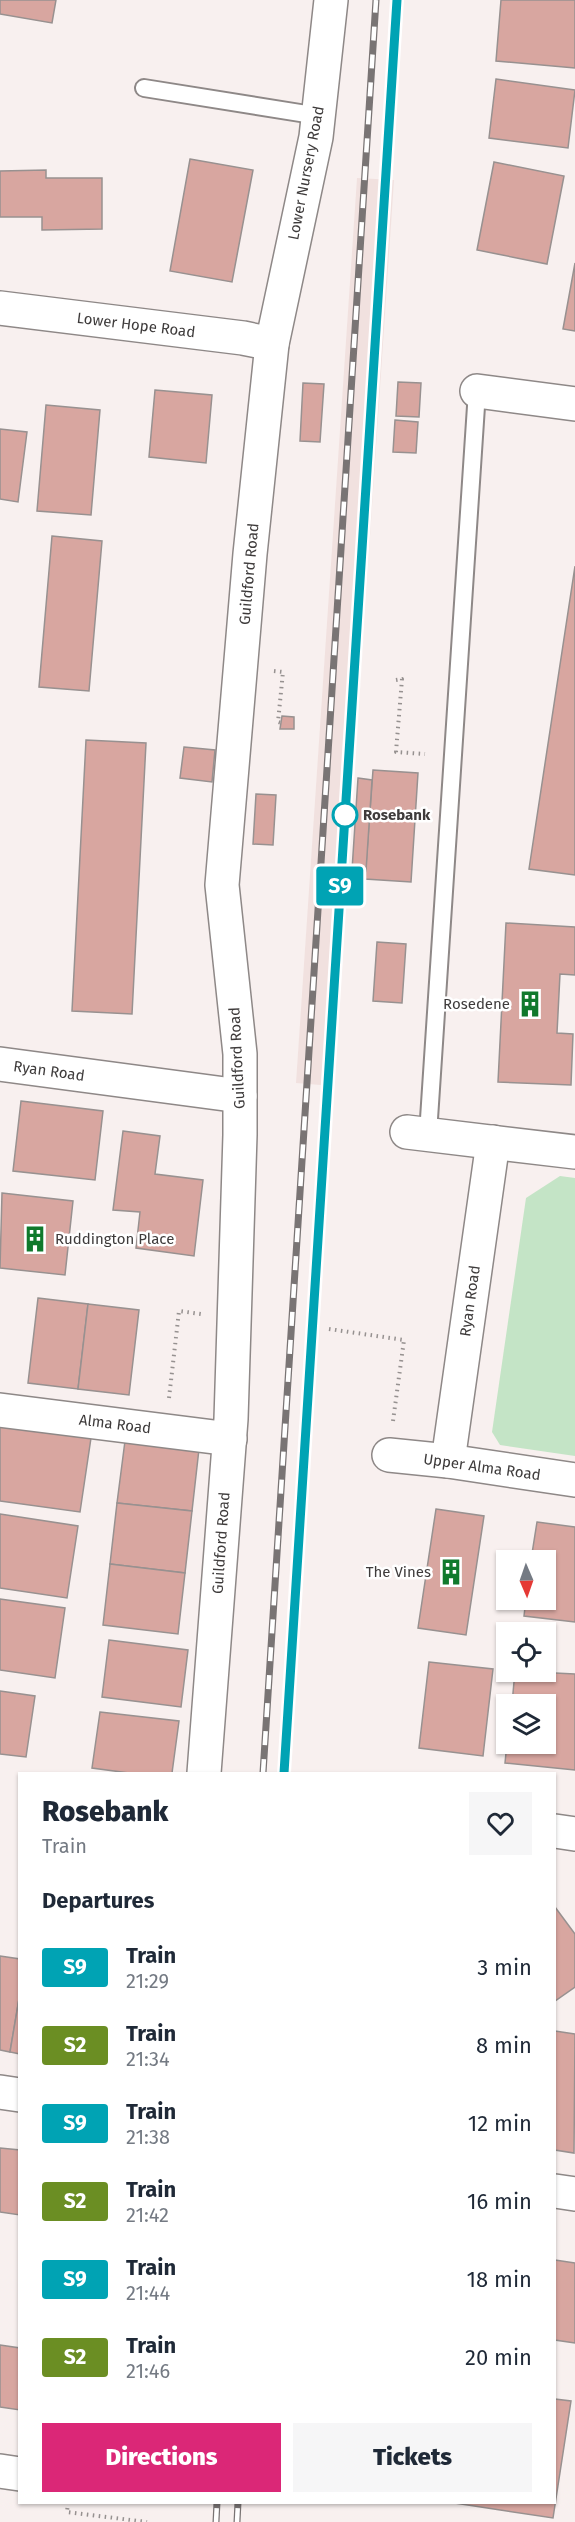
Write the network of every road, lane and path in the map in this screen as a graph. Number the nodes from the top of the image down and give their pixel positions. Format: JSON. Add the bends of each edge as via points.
{"nodes":[{"id":1,"x":331,"y":0,"type":"edge"},
{"id":2,"x":144,"y":88,"type":"dead end"},
{"id":3,"x":320,"y":116,"type":"junction"},
{"id":4,"x":0,"y":308,"type":"edge"},
{"id":5,"x":272,"y":344,"type":"junction"},
{"id":6,"x":477,"y":391,"type":"joint"},
{"id":7,"x":575,"y":404,"type":"edge"},
{"id":8,"x":283,"y":672,"type":"dead end"},
{"id":9,"x":396,"y":680,"type":"dead end"},
{"id":10,"x":281,"y":723,"type":"dead end"},
{"id":11,"x":453,"y":756,"type":"junction"},
{"id":12,"x":0,"y":1064,"type":"edge"},
{"id":13,"x":240,"y":1096,"type":"junction"},
{"id":14,"x":430,"y":1134,"type":"joint"},
{"id":15,"x":493,"y":1142,"type":"junction"},
{"id":16,"x":575,"y":1152,"type":"edge"},
{"id":17,"x":204,"y":1315,"type":"dead end"},
{"id":18,"x":329,"y":1329,"type":"dead end"},
{"id":19,"x":0,"y":1410,"type":"edge"},
{"id":20,"x":165,"y":1430,"type":"junction"},
{"id":21,"x":230,"y":1439,"type":"junction"},
{"id":22,"x":389,"y":1455,"type":"joint"},
{"id":23,"x":448,"y":1461,"type":"junction"},
{"id":24,"x":575,"y":1480,"type":"edge"},
{"id":25,"x":204,"y":1772,"type":"edge"},
{"id":26,"x":556,"y":1831,"type":"edge"},
{"id":27,"x":575,"y":1834,"type":"edge"},
{"id":28,"x":0,"y":2092,"type":"edge"},
{"id":29,"x":18,"y":2096,"type":"edge"},
{"id":30,"x":556,"y":2191,"type":"edge"},
{"id":31,"x":575,"y":2194,"type":"edge"},
{"id":32,"x":0,"y":2471,"type":"edge"},
{"id":33,"x":18,"y":2475,"type":"edge"},
{"id":34,"x":68,"y":2504,"type":"edge"},
{"id":35,"x":147,"y":2522,"type":"edge"}],
"edges":[{"from":1,"to":3,"type":"street","name":"Lower Nursery Road"},
{"from":2,"to":3,"type":"lane"},
{"from":3,"to":5,"type":"street","name":"Lower Nursery Road"},
{"from":4,"to":5,"type":"street","name":"Lower Hope Road"},
{"from":5,"to":13,"type":"street","name":"Guildford Road","via":[[222,885],[240,1054]]},
{"from":6,"to":7,"type":"street"},
{"from":6,"to":11,"type":"lane"},
{"from":8,"to":10,"type":"path","via":[[278,722]]},
{"from":9,"to":11,"type":"path","via":[[402,679],[396,752]]},
{"from":11,"to":14,"type":"lane"},
{"from":12,"to":13,"type":"street","name":"Ryan Road"},
{"from":13,"to":21,"type":"street","name":"Guildford Road"},
{"from":14,"to":15,"type":"street"},
{"from":15,"to":16,"type":"street"},
{"from":15,"to":23,"type":"street","name":"Ryan Road"},
{"from":17,"to":20,"type":"path","via":[[179,1311]]},
{"from":18,"to":22,"type":"path","via":[[404,1340]]},
{"from":19,"to":20,"type":"street","name":"Alma Road"},
{"from":20,"to":21,"type":"street","name":"Alma Road"},
{"from":21,"to":25,"type":"street","name":"Guildford Road"},
{"from":22,"to":23,"type":"street","name":"Upper Alma Road"},
{"from":23,"to":24,"type":"street","name":"Upper Alma Road"},
{"from":26,"to":27,"type":"street"},
{"from":28,"to":29,"type":"street"},
{"from":30,"to":31,"type":"street"},
{"from":32,"to":33,"type":"street"},
{"from":34,"to":35,"type":"path","via":[[67,2512]]}]}
